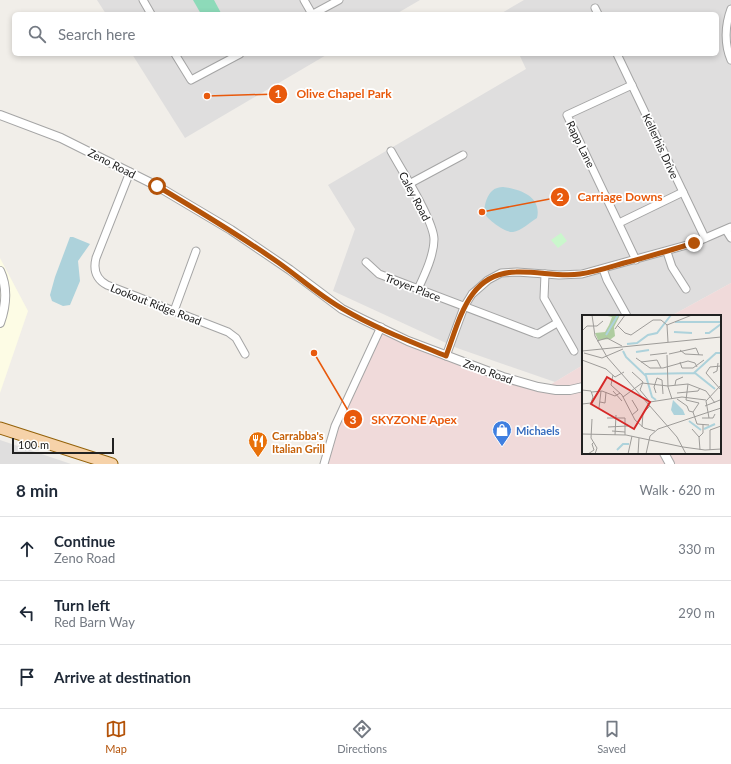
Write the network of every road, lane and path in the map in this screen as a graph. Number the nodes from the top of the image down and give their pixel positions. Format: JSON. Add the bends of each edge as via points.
{"nodes":[{"id":1,"x":143,"y":0,"type":"edge"},
{"id":2,"x":304,"y":0,"type":"edge"},
{"id":3,"x":339,"y":0,"type":"edge"},
{"id":4,"x":731,"y":9,"type":"edge"},
{"id":5,"x":150,"y":12,"type":"edge"},
{"id":6,"x":311,"y":12,"type":"edge"},
{"id":7,"x":316,"y":12,"type":"edge"},
{"id":8,"x":176,"y":56,"type":"edge"},
{"id":9,"x":236,"y":56,"type":"edge"},
{"id":10,"x":618,"y":56,"type":"edge"},
{"id":11,"x":731,"y":60,"type":"edge"},
{"id":12,"x":632,"y":84,"type":"junction"},
{"id":13,"x":0,"y":115,"type":"edge"},
{"id":14,"x":391,"y":151,"type":"dead end"},
{"id":15,"x":463,"y":155,"type":"dead end"},
{"id":16,"x":130,"y":172,"type":"junction"},
{"id":17,"x":409,"y":184,"type":"junction"},
{"id":18,"x":683,"y":192,"type":"junction"},
{"id":19,"x":620,"y":223,"type":"junction"},
{"id":20,"x":729,"y":228,"type":"edge"},
{"id":21,"x":706,"y":238,"type":"junction"},
{"id":22,"x":731,"y":238,"type":"edge"},
{"id":23,"x":196,"y":251,"type":"dead end"},
{"id":24,"x":666,"y":252,"type":"junction"},
{"id":25,"x":636,"y":260,"type":"junction"},
{"id":26,"x":366,"y":262,"type":"dead end"},
{"id":27,"x":603,"y":269,"type":"junction"},
{"id":28,"x":0,"y":271,"type":"edge"},
{"id":29,"x":544,"y":274,"type":"junction"},
{"id":30,"x":418,"y":289,"type":"junction"},
{"id":31,"x":686,"y":289,"type":"dead end"},
{"id":32,"x":464,"y":307,"type":"junction"},
{"id":33,"x":174,"y":311,"type":"junction"},
{"id":34,"x":626,"y":315,"type":"edge"},
{"id":35,"x":0,"y":323,"type":"edge"},
{"id":36,"x":557,"y":323,"type":"junction"},
{"id":37,"x":381,"y":328,"type":"junction"},
{"id":38,"x":574,"y":351,"type":"dead end"},
{"id":39,"x":245,"y":354,"type":"dead end"},
{"id":40,"x":446,"y":356,"type":"junction"},
{"id":41,"x":582,"y":387,"type":"edge"},
{"id":42,"x":0,"y":428,"type":"edge"},
{"id":43,"x":665,"y":454,"type":"edge"},
{"id":44,"x":112,"y":464,"type":"edge"},
{"id":45,"x":324,"y":464,"type":"edge"},
{"id":46,"x":670,"y":464,"type":"edge"}],
"edges":[{"from":1,"to":5,"type":"street"},
{"from":2,"to":6,"type":"street"},
{"from":3,"to":7,"type":"street"},
{"from":4,"to":11,"type":"street","via":[[726,40]]},
{"from":8,"to":9,"type":"street","via":[[191,80]]},
{"from":10,"to":12,"type":"street","name":"Kellerhis Drive"},
{"from":12,"to":18,"type":"street","name":"Kellerhis Drive"},
{"from":12,"to":19,"type":"street","name":"Rapp Lane","via":[[567,115]]},
{"from":13,"to":16,"type":"street","name":"Zeno Road","via":[[49,132]]},
{"from":14,"to":17,"type":"street","name":"Caley Road"},
{"from":15,"to":17,"type":"street"},
{"from":16,"to":33,"type":"street","name":"Lookout Ridge Road","via":[[96,258],[95,272],[107,285]]},
{"from":16,"to":37,"type":"street","name":"Zeno Road","via":[[231,230],[342,309]]},
{"from":17,"to":30,"type":"street","name":"Caley Road","via":[[429,221],[434,240],[432,255]]},
{"from":18,"to":19,"type":"street"},
{"from":18,"to":21,"type":"street","name":"Kellerhis Drive"},
{"from":19,"to":25,"type":"street","name":"Rapp Lane"},
{"from":20,"to":21,"type":"street"},
{"from":20,"to":22,"type":"street"},
{"from":21,"to":24,"type":"street"},
{"from":23,"to":33,"type":"street"},
{"from":24,"to":25,"type":"street"},
{"from":24,"to":31,"type":"street"},
{"from":25,"to":27,"type":"street"},
{"from":26,"to":30,"type":"street","name":"Troyer Place","via":[[379,274]]},
{"from":27,"to":29,"type":"street","via":[[572,275]]},
{"from":27,"to":34,"type":"street"},
{"from":28,"to":35,"type":"street","via":[[6,297]]},
{"from":29,"to":32,"type":"street","via":[[501,273],[480,285]]},
{"from":29,"to":36,"type":"street","via":[[544,298]]},
{"from":30,"to":32,"type":"street","name":"Troyer Place"},
{"from":32,"to":36,"type":"street","name":"Troyer Place","via":[[538,334]]},
{"from":32,"to":40,"type":"street"},
{"from":33,"to":39,"type":"street","name":"Lookout Ridge Road","via":[[228,332],[236,338]]},
{"from":36,"to":38,"type":"street"},
{"from":37,"to":40,"type":"street","name":"Zeno Road"},
{"from":37,"to":45,"type":"street","via":[[335,426]]},
{"from":40,"to":41,"type":"street","name":"Zeno Road","via":[[503,378],[538,387],[562,390]]},
{"from":42,"to":44,"type":"main road"},
{"from":43,"to":46,"type":"street"}]}
